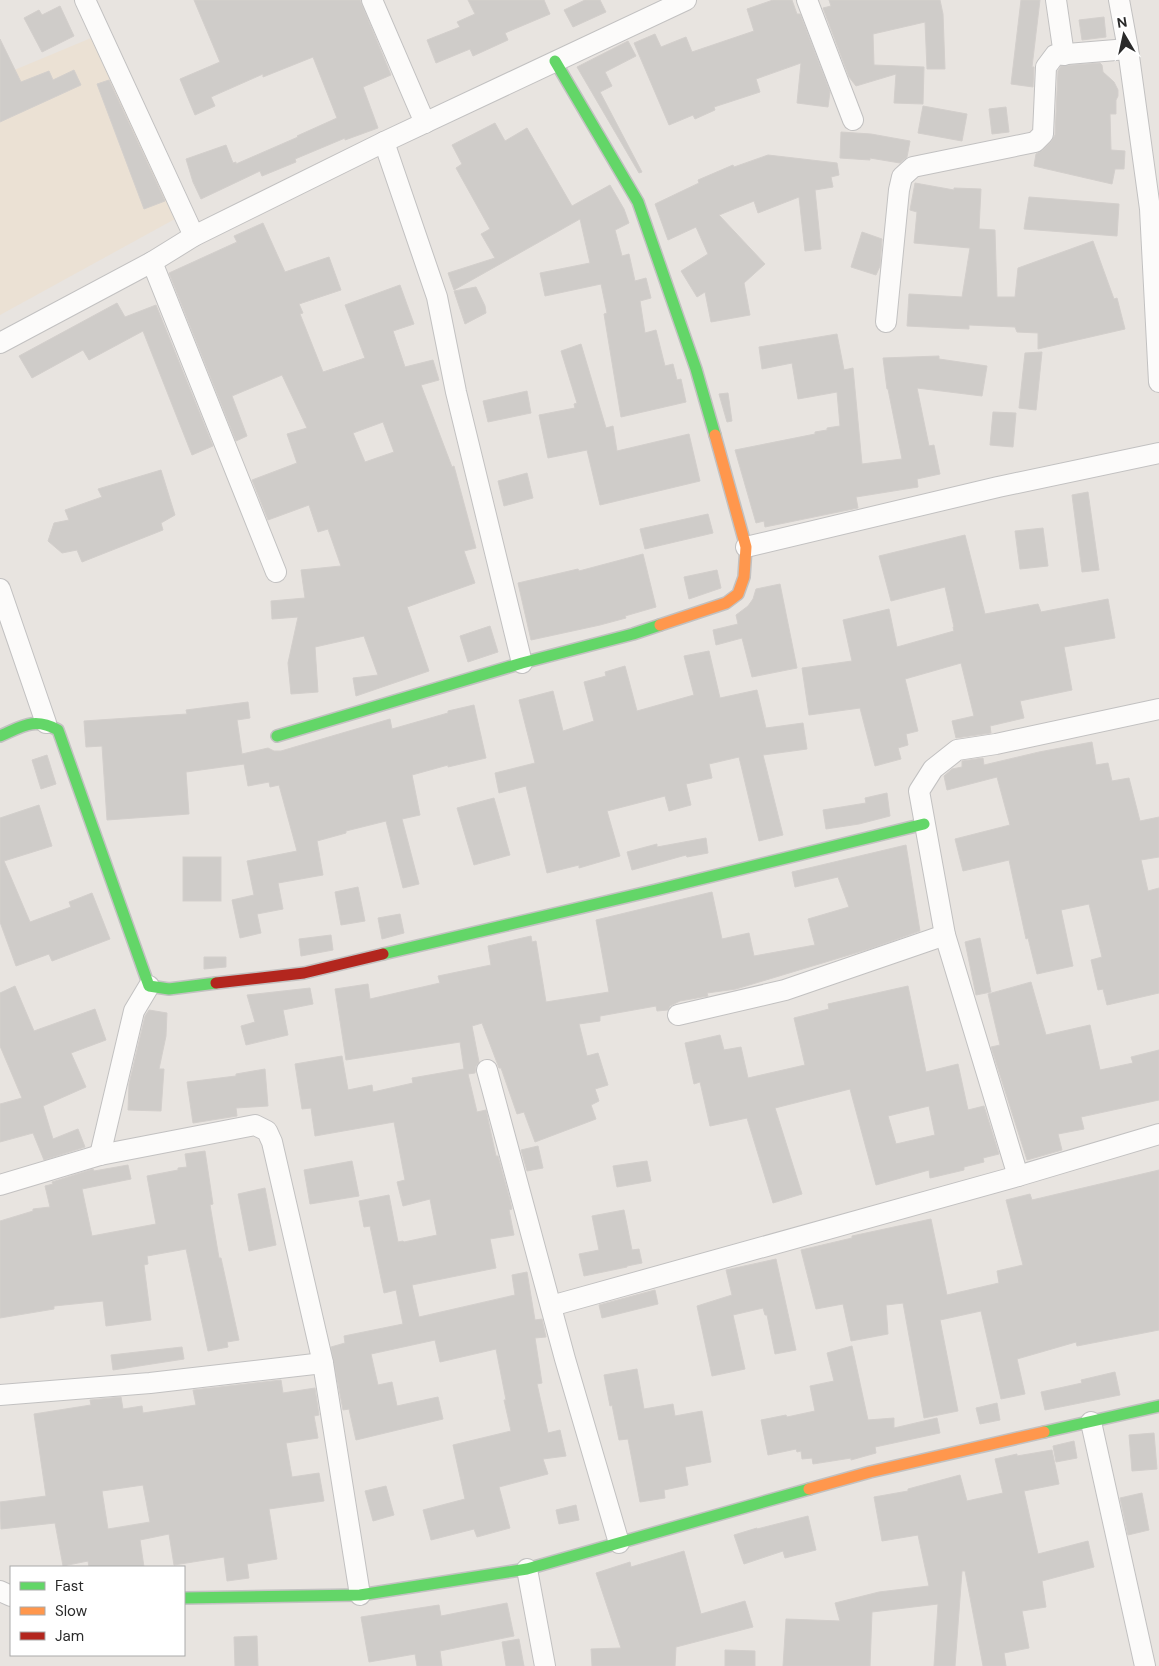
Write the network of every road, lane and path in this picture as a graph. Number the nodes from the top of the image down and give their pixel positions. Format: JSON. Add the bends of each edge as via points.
{"nodes":[{"id":1,"x":85,"y":0,"type":"edge"},
{"id":2,"x":372,"y":0,"type":"edge"},
{"id":3,"x":686,"y":0,"type":"edge"},
{"id":4,"x":807,"y":0,"type":"edge"},
{"id":5,"x":1056,"y":0,"type":"edge"},
{"id":6,"x":1119,"y":0,"type":"edge"},
{"id":7,"x":660,"y":6,"type":"edge"},
{"id":8,"x":1128,"y":49,"type":"junction"},
{"id":9,"x":1064,"y":55,"type":"junction"},
{"id":10,"x":555,"y":61,"type":"junction"},
{"id":11,"x":853,"y":120,"type":"dead end"},
{"id":12,"x":426,"y":123,"type":"junction"},
{"id":13,"x":384,"y":142,"type":"junction"},
{"id":14,"x":194,"y":236,"type":"junction"},
{"id":15,"x":152,"y":262,"type":"junction"},
{"id":16,"x":886,"y":322,"type":"dead end"},
{"id":17,"x":0,"y":343,"type":"edge"},
{"id":18,"x":1159,"y":382,"type":"edge"},
{"id":19,"x":1159,"y":453,"type":"edge"},
{"id":20,"x":746,"y":547,"type":"junction"},
{"id":21,"x":276,"y":572,"type":"dead end"},
{"id":22,"x":0,"y":589,"type":"edge"},
{"id":23,"x":522,"y":663,"type":"junction"},
{"id":24,"x":1159,"y":709,"type":"edge"},
{"id":25,"x":46,"y":723,"type":"junction"},
{"id":26,"x":0,"y":736,"type":"edge"},
{"id":27,"x":277,"y":736,"type":"dead end"},
{"id":28,"x":924,"y":824,"type":"junction"},
{"id":29,"x":945,"y":935,"type":"junction"},
{"id":30,"x":148,"y":986,"type":"junction"},
{"id":31,"x":678,"y":1015,"type":"dead end"},
{"id":32,"x":486,"y":1070,"type":"dead end"},
{"id":33,"x":1159,"y":1134,"type":"edge"},
{"id":34,"x":100,"y":1155,"type":"junction"},
{"id":35,"x":1018,"y":1176,"type":"junction"},
{"id":36,"x":0,"y":1185,"type":"edge"},
{"id":37,"x":551,"y":1306,"type":"junction"},
{"id":38,"x":324,"y":1363,"type":"junction"},
{"id":39,"x":0,"y":1395,"type":"edge"},
{"id":40,"x":1159,"y":1406,"type":"edge"},
{"id":41,"x":1091,"y":1422,"type":"junction"},
{"id":42,"x":619,"y":1543,"type":"junction"},
{"id":43,"x":527,"y":1569,"type":"junction"},
{"id":44,"x":360,"y":1595,"type":"junction"},
{"id":45,"x":185,"y":1598,"type":"edge"},
{"id":46,"x":545,"y":1666,"type":"edge"},
{"id":47,"x":1145,"y":1666,"type":"edge"}],
"edges":[{"from":1,"to":14,"type":"street"},
{"from":2,"to":12,"type":"street"},
{"from":3,"to":7,"type":"street"},
{"from":4,"to":11,"type":"street"},
{"from":5,"to":9,"type":"street"},
{"from":6,"to":8,"type":"street"},
{"from":7,"to":10,"type":"street"},
{"from":8,"to":9,"type":"street"},
{"from":8,"to":18,"type":"street","via":[[1150,209]]},
{"from":9,"to":16,"type":"street","via":[[1055,55],[1046,67],[1043,134],[1034,142],[913,167],[902,177]]},
{"from":10,"to":12,"type":"street"},
{"from":10,"to":20,"type":"street","via":[[638,202],[696,369]]},
{"from":12,"to":13,"type":"street"},
{"from":13,"to":14,"type":"street"},
{"from":13,"to":23,"type":"street","via":[[437,297],[456,392]]},
{"from":14,"to":15,"type":"street"},
{"from":15,"to":17,"type":"street"},
{"from":15,"to":21,"type":"street"},
{"from":19,"to":20,"type":"street","via":[[998,487]]},
{"from":20,"to":23,"type":"street","via":[[744,577],[738,594],[726,603],[632,634]]},
{"from":22,"to":25,"type":"street"},
{"from":23,"to":27,"type":"street"},
{"from":24,"to":28,"type":"street","via":[[957,750],[933,769],[919,791]]},
{"from":25,"to":26,"type":"street","via":[[32,722]]},
{"from":25,"to":30,"type":"street","via":[[58,730]]},
{"from":28,"to":29,"type":"street"},
{"from":28,"to":30,"type":"street","via":[[304,973],[169,990]]},
{"from":29,"to":31,"type":"street","via":[[784,990]]},
{"from":29,"to":35,"type":"street"},
{"from":30,"to":34,"type":"street","via":[[134,1011]]},
{"from":32,"to":37,"type":"street"},
{"from":33,"to":35,"type":"street"},
{"from":34,"to":36,"type":"street"},
{"from":34,"to":38,"type":"street","via":[[255,1125],[267,1131]]},
{"from":35,"to":37,"type":"street"},
{"from":37,"to":42,"type":"street"},
{"from":38,"to":39,"type":"street","via":[[150,1383]]},
{"from":38,"to":44,"type":"street"},
{"from":40,"to":41,"type":"street"},
{"from":41,"to":42,"type":"street","via":[[870,1472]]},
{"from":41,"to":47,"type":"street"},
{"from":42,"to":43,"type":"street"},
{"from":43,"to":44,"type":"street"},
{"from":43,"to":46,"type":"street"},
{"from":44,"to":45,"type":"street"}]}
